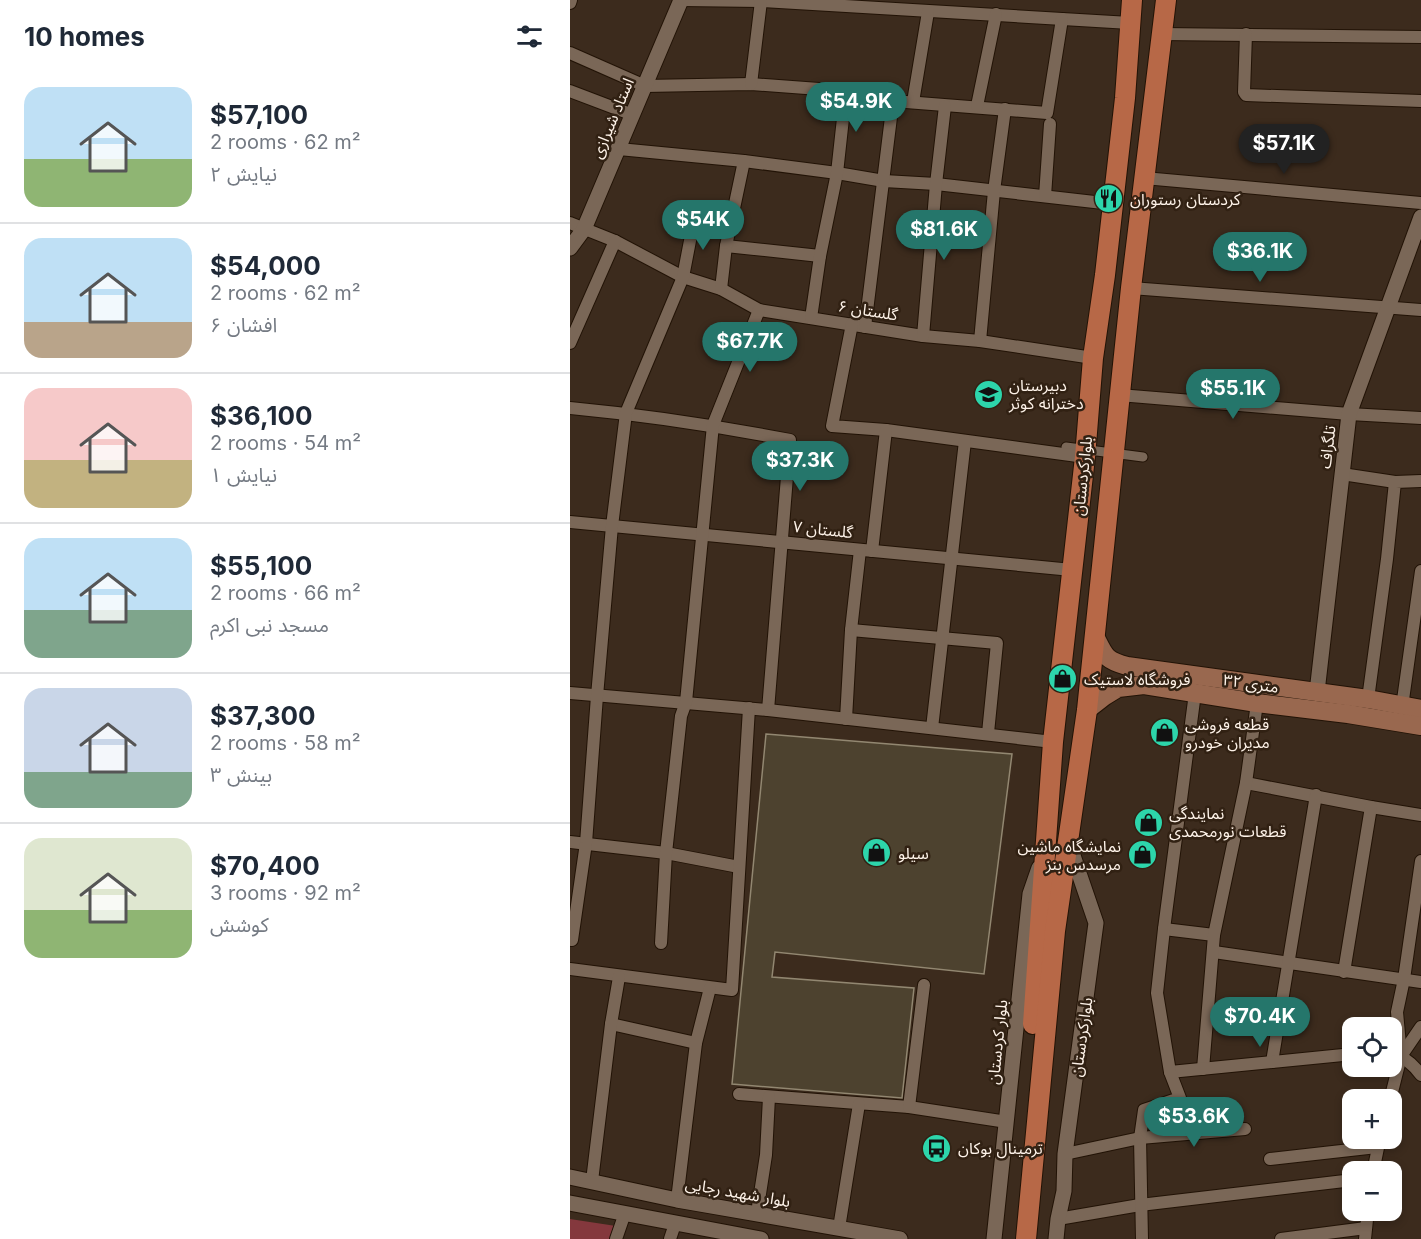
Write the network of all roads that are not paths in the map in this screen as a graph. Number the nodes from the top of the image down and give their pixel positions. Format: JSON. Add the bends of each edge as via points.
{"nodes":[{"id":1,"x":681,"y":0,"type":"edge"},
{"id":2,"x":1132,"y":0,"type":"edge"},
{"id":3,"x":1166,"y":0,"type":"edge"},
{"id":4,"x":761,"y":1,"type":"edge"},
{"id":5,"x":927,"y":12,"type":"junction"},
{"id":6,"x":996,"y":14,"type":"junction"},
{"id":7,"x":1062,"y":19,"type":"junction"},
{"id":8,"x":1130,"y":23,"type":"junction"},
{"id":9,"x":1161,"y":34,"type":"junction"},
{"id":10,"x":1246,"y":34,"type":"junction"},
{"id":11,"x":1421,"y":37,"type":"edge"},
{"id":12,"x":570,"y":53,"type":"edge"},
{"id":13,"x":751,"y":84,"type":"junction"},
{"id":14,"x":645,"y":86,"type":"junction"},
{"id":15,"x":570,"y":91,"type":"edge"},
{"id":16,"x":846,"y":91,"type":"junction"},
{"id":17,"x":893,"y":101,"type":"junction"},
{"id":18,"x":913,"y":102,"type":"junction"},
{"id":19,"x":1421,"y":102,"type":"edge"},
{"id":20,"x":945,"y":106,"type":"junction"},
{"id":21,"x":977,"y":106,"type":"junction"},
{"id":22,"x":1005,"y":109,"type":"junction"},
{"id":23,"x":633,"y":115,"type":"junction"},
{"id":24,"x":1048,"y":119,"type":"junction"},
{"id":25,"x":619,"y":149,"type":"junction"},
{"id":26,"x":744,"y":161,"type":"junction"},
{"id":27,"x":837,"y":173,"type":"junction"},
{"id":28,"x":1144,"y":178,"type":"junction"},
{"id":29,"x":884,"y":181,"type":"junction"},
{"id":30,"x":936,"y":184,"type":"junction"},
{"id":31,"x":994,"y":191,"type":"junction"},
{"id":32,"x":1045,"y":196,"type":"junction"},
{"id":33,"x":1421,"y":203,"type":"edge"},
{"id":34,"x":1112,"y":204,"type":"junction"},
{"id":35,"x":1421,"y":218,"type":"edge"},
{"id":36,"x":694,"y":220,"type":"dead end"},
{"id":37,"x":577,"y":226,"type":"edge"},
{"id":38,"x":615,"y":241,"type":"junction"},
{"id":39,"x":726,"y":246,"type":"junction"},
{"id":40,"x":570,"y":248,"type":"edge"},
{"id":41,"x":820,"y":256,"type":"junction"},
{"id":42,"x":683,"y":277,"type":"junction"},
{"id":43,"x":1131,"y":288,"type":"junction"},
{"id":44,"x":721,"y":289,"type":"junction"},
{"id":45,"x":1387,"y":309,"type":"junction"},
{"id":46,"x":759,"y":310,"type":"junction"},
{"id":47,"x":1421,"y":310,"type":"edge"},
{"id":48,"x":811,"y":318,"type":"junction"},
{"id":49,"x":858,"y":325,"type":"junction"},
{"id":50,"x":923,"y":336,"type":"junction"},
{"id":51,"x":980,"y":341,"type":"junction"},
{"id":52,"x":570,"y":343,"type":"edge"},
{"id":53,"x":1093,"y":358,"type":"junction"},
{"id":54,"x":1119,"y":395,"type":"junction"},
{"id":55,"x":570,"y":408,"type":"edge"},
{"id":56,"x":626,"y":413,"type":"junction"},
{"id":57,"x":1349,"y":414,"type":"junction"},
{"id":58,"x":1421,"y":418,"type":"edge"},
{"id":59,"x":714,"y":425,"type":"junction"},
{"id":60,"x":886,"y":430,"type":"junction"},
{"id":61,"x":965,"y":441,"type":"junction"},
{"id":62,"x":1078,"y":451,"type":"junction"},
{"id":63,"x":1113,"y":453,"type":"junction"},
{"id":64,"x":1143,"y":457,"type":"dead end"},
{"id":65,"x":1342,"y":474,"type":"junction"},
{"id":66,"x":1421,"y":481,"type":"edge"},
{"id":67,"x":1395,"y":482,"type":"junction"},
{"id":68,"x":570,"y":522,"type":"edge"},
{"id":69,"x":612,"y":526,"type":"junction"},
{"id":70,"x":704,"y":535,"type":"junction"},
{"id":71,"x":781,"y":542,"type":"junction"},
{"id":72,"x":866,"y":550,"type":"junction"},
{"id":73,"x":951,"y":559,"type":"junction"},
{"id":74,"x":1072,"y":570,"type":"junction"},
{"id":75,"x":1421,"y":571,"type":"edge"},
{"id":76,"x":851,"y":630,"type":"junction"},
{"id":77,"x":1095,"y":636,"type":"junction"},
{"id":78,"x":942,"y":637,"type":"junction"},
{"id":79,"x":1317,"y":692,"type":"junction"},
{"id":80,"x":570,"y":693,"type":"edge"},
{"id":81,"x":1195,"y":693,"type":"junction"},
{"id":82,"x":597,"y":696,"type":"junction"},
{"id":83,"x":1368,"y":699,"type":"junction"},
{"id":84,"x":686,"y":702,"type":"junction"},
{"id":85,"x":1257,"y":703,"type":"junction"},
{"id":86,"x":1402,"y":707,"type":"junction"},
{"id":87,"x":749,"y":708,"type":"junction"},
{"id":88,"x":768,"y":710,"type":"junction"},
{"id":89,"x":1087,"y":710,"type":"junction"},
{"id":90,"x":1421,"y":710,"type":"edge"},
{"id":91,"x":846,"y":719,"type":"junction"},
{"id":92,"x":1421,"y":726,"type":"edge"},
{"id":93,"x":932,"y":728,"type":"junction"},
{"id":94,"x":988,"y":733,"type":"junction"},
{"id":95,"x":1053,"y":742,"type":"junction"},
{"id":96,"x":1246,"y":783,"type":"junction"},
{"id":97,"x":1316,"y":795,"type":"junction"},
{"id":98,"x":1371,"y":807,"type":"junction"},
{"id":99,"x":1421,"y":815,"type":"edge"},
{"id":100,"x":1068,"y":839,"type":"junction"},
{"id":101,"x":570,"y":842,"type":"edge"},
{"id":102,"x":586,"y":843,"type":"junction"},
{"id":103,"x":1045,"y":851,"type":"junction"},
{"id":104,"x":666,"y":853,"type":"junction"},
{"id":105,"x":1421,"y":861,"type":"edge"},
{"id":106,"x":739,"y":867,"type":"junction"},
{"id":107,"x":1164,"y":929,"type":"junction"},
{"id":108,"x":1214,"y":935,"type":"junction"},
{"id":109,"x":572,"y":940,"type":"dead end"},
{"id":110,"x":661,"y":943,"type":"dead end"},
{"id":111,"x":1214,"y":952,"type":"junction"},
{"id":112,"x":1288,"y":962,"type":"junction"},
{"id":113,"x":570,"y":969,"type":"edge"},
{"id":114,"x":1344,"y":972,"type":"junction"},
{"id":115,"x":619,"y":977,"type":"junction"},
{"id":116,"x":1404,"y":979,"type":"junction"},
{"id":117,"x":1421,"y":982,"type":"edge"},
{"id":118,"x":924,"y":985,"type":"dead end"},
{"id":119,"x":710,"y":988,"type":"junction"},
{"id":120,"x":1396,"y":1017,"type":"edge"},
{"id":121,"x":611,"y":1024,"type":"junction"},
{"id":122,"x":1421,"y":1027,"type":"edge"},
{"id":123,"x":696,"y":1043,"type":"junction"},
{"id":124,"x":1402,"y":1048,"type":"edge"},
{"id":125,"x":1342,"y":1055,"type":"edge"},
{"id":126,"x":1402,"y":1057,"type":"edge"},
{"id":127,"x":1272,"y":1062,"type":"junction"},
{"id":128,"x":1419,"y":1067,"type":"edge"},
{"id":129,"x":1203,"y":1070,"type":"junction"},
{"id":130,"x":1170,"y":1072,"type":"junction"},
{"id":131,"x":739,"y":1094,"type":"dead end"},
{"id":132,"x":769,"y":1097,"type":"junction"},
{"id":133,"x":859,"y":1104,"type":"junction"},
{"id":134,"x":909,"y":1107,"type":"junction"},
{"id":135,"x":1007,"y":1122,"type":"junction"},
{"id":136,"x":1245,"y":1129,"type":"dead end"},
{"id":137,"x":1140,"y":1138,"type":"junction"},
{"id":138,"x":1342,"y":1148,"type":"edge"},
{"id":139,"x":1065,"y":1154,"type":"junction"},
{"id":140,"x":1269,"y":1159,"type":"dead end"},
{"id":141,"x":570,"y":1177,"type":"edge"},
{"id":142,"x":592,"y":1181,"type":"junction"},
{"id":143,"x":1342,"y":1181,"type":"edge"},
{"id":144,"x":677,"y":1200,"type":"junction"},
{"id":145,"x":570,"y":1203,"type":"edge"},
{"id":146,"x":1140,"y":1205,"type":"junction"},
{"id":147,"x":625,"y":1213,"type":"junction"},
{"id":148,"x":757,"y":1213,"type":"junction"},
{"id":149,"x":1058,"y":1219,"type":"junction"},
{"id":150,"x":675,"y":1224,"type":"junction"},
{"id":151,"x":839,"y":1228,"type":"junction"},
{"id":152,"x":1366,"y":1233,"type":"edge"},
{"id":153,"x":615,"y":1239,"type":"edge"},
{"id":154,"x":670,"y":1239,"type":"edge"},
{"id":155,"x":761,"y":1239,"type":"edge"},
{"id":156,"x":900,"y":1239,"type":"edge"},
{"id":157,"x":994,"y":1239,"type":"edge"},
{"id":158,"x":1015,"y":1239,"type":"edge"},
{"id":159,"x":1026,"y":1239,"type":"edge"},
{"id":160,"x":1056,"y":1239,"type":"edge"},
{"id":161,"x":1142,"y":1239,"type":"edge"},
{"id":162,"x":1280,"y":1239,"type":"edge"}],
"edges":[{"from":1,"to":4,"type":"street"},
{"from":1,"to":14,"type":"street","name":"استاد شیرازی"},
{"from":2,"to":8,"type":"main road","name":"بلوارکردستان"},
{"from":3,"to":9,"type":"main road","name":"بلوارکردستان"},
{"from":4,"to":5,"type":"street"},
{"from":4,"to":13,"type":"street"},
{"from":5,"to":6,"type":"street"},
{"from":5,"to":18,"type":"street"},
{"from":6,"to":7,"type":"street"},
{"from":6,"to":21,"type":"street"},
{"from":7,"to":8,"type":"street"},
{"from":7,"to":24,"type":"street"},
{"from":8,"to":34,"type":"main road","name":"بلوارکردستان"},
{"from":9,"to":10,"type":"street"},
{"from":9,"to":28,"type":"main road","name":"بلوارکردستان"},
{"from":10,"to":11,"type":"street"},
{"from":10,"to":19,"type":"street","via":[[1246,95]]},
{"from":12,"to":14,"type":"street"},
{"from":13,"to":14,"type":"street"},
{"from":13,"to":16,"type":"street"},
{"from":14,"to":23,"type":"street","name":"استاد شیرازی"},
{"from":15,"to":23,"type":"street"},
{"from":16,"to":17,"type":"street"},
{"from":16,"to":27,"type":"street"},
{"from":17,"to":18,"type":"street"},
{"from":17,"to":29,"type":"street"},
{"from":18,"to":20,"type":"street"},
{"from":20,"to":21,"type":"street"},
{"from":20,"to":30,"type":"street"},
{"from":21,"to":22,"type":"street"},
{"from":22,"to":24,"type":"street"},
{"from":22,"to":31,"type":"street"},
{"from":23,"to":25,"type":"street","name":"استاد شیرازی"},
{"from":24,"to":32,"type":"street"},
{"from":25,"to":26,"type":"street"},
{"from":25,"to":37,"type":"street","name":"استاد شیرازی"},
{"from":26,"to":27,"type":"street"},
{"from":26,"to":39,"type":"street"},
{"from":27,"to":29,"type":"street"},
{"from":27,"to":41,"type":"street"},
{"from":28,"to":33,"type":"street"},
{"from":28,"to":43,"type":"main road","name":"بلوارکردستان"},
{"from":29,"to":30,"type":"street"},
{"from":29,"to":49,"type":"street"},
{"from":30,"to":31,"type":"street"},
{"from":30,"to":50,"type":"street"},
{"from":31,"to":32,"type":"street"},
{"from":31,"to":51,"type":"street"},
{"from":32,"to":34,"type":"street"},
{"from":34,"to":53,"type":"main road","name":"بلوارکردستان"},
{"from":35,"to":45,"type":"street","name":"تلگراف"},
{"from":36,"to":42,"type":"street"},
{"from":37,"to":38,"type":"street","name":"گلستان ۶"},
{"from":37,"to":40,"type":"street","name":"استاد شیرازی"},
{"from":38,"to":42,"type":"street","name":"گلستان ۶"},
{"from":38,"to":52,"type":"street"},
{"from":39,"to":41,"type":"street"},
{"from":39,"to":44,"type":"street"},
{"from":41,"to":48,"type":"street"},
{"from":42,"to":44,"type":"street","name":"گلستان ۶"},
{"from":42,"to":56,"type":"street"},
{"from":43,"to":45,"type":"street"},
{"from":43,"to":54,"type":"main road","name":"بلوارکردستان"},
{"from":44,"to":46,"type":"street","name":"گلستان ۶"},
{"from":45,"to":47,"type":"street"},
{"from":45,"to":57,"type":"street","name":"تلگراف"},
{"from":46,"to":48,"type":"street","name":"گلستان ۶"},
{"from":46,"to":59,"type":"street"},
{"from":48,"to":49,"type":"street","name":"گلستان ۶"},
{"from":49,"to":50,"type":"street","name":"گلستان ۶"},
{"from":49,"to":60,"type":"street","via":[[832,426]]},
{"from":50,"to":51,"type":"street","name":"گلستان ۶"},
{"from":51,"to":53,"type":"street","name":"گلستان ۶"},
{"from":53,"to":62,"type":"main road","name":"بلوارکردستان"},
{"from":54,"to":57,"type":"street"},
{"from":54,"to":63,"type":"main road","name":"بلوارکردستان"},
{"from":55,"to":56,"type":"street"},
{"from":56,"to":59,"type":"street"},
{"from":56,"to":69,"type":"street"},
{"from":57,"to":58,"type":"street"},
{"from":57,"to":65,"type":"street","name":"تلگراف"},
{"from":59,"to":70,"type":"street"},
{"from":59,"to":71,"type":"street","via":[[790,440]]},
{"from":60,"to":61,"type":"street"},
{"from":60,"to":72,"type":"street"},
{"from":61,"to":62,"type":"street"},
{"from":61,"to":73,"type":"street"},
{"from":62,"to":63,"type":"street"},
{"from":62,"to":74,"type":"main road","name":"بلوارکردستان"},
{"from":63,"to":64,"type":"street"},
{"from":63,"to":77,"type":"main road","name":"بلوارکردستان"},
{"from":65,"to":67,"type":"street"},
{"from":65,"to":79,"type":"street","name":"تلگراف"},
{"from":66,"to":67,"type":"street"},
{"from":67,"to":83,"type":"street"},
{"from":68,"to":69,"type":"street","name":"گلستان ۷"},
{"from":69,"to":70,"type":"street","name":"گلستان ۷"},
{"from":69,"to":82,"type":"street"},
{"from":70,"to":71,"type":"street","name":"گلستان ۷"},
{"from":70,"to":84,"type":"street"},
{"from":71,"to":72,"type":"street","name":"گلستان ۷"},
{"from":71,"to":88,"type":"street"},
{"from":72,"to":73,"type":"street","name":"گلستان ۷"},
{"from":72,"to":76,"type":"street"},
{"from":73,"to":74,"type":"street","name":"گلستان ۷"},
{"from":73,"to":78,"type":"street"},
{"from":74,"to":95,"type":"main road","name":"بلوارکردستان"},
{"from":75,"to":86,"type":"street"},
{"from":76,"to":78,"type":"street"},
{"from":76,"to":91,"type":"street"},
{"from":77,"to":79,"type":"main road","name":"۳۲ متری","via":[[1105,657],[1119,664]]},
{"from":77,"to":89,"type":"main road","name":"بلوارکردستان"},
{"from":78,"to":93,"type":"street"},
{"from":78,"to":94,"type":"street","via":[[997,643]]},
{"from":79,"to":83,"type":"main road","name":"۳۲ متری"},
{"from":80,"to":82,"type":"street"},
{"from":81,"to":85,"type":"main road","name":"۳۲ متری"},
{"from":81,"to":89,"type":"main road","name":"۳۲ متری","via":[[1144,685],[1118,688]]},
{"from":81,"to":107,"type":"street"},
{"from":82,"to":84,"type":"street"},
{"from":82,"to":102,"type":"street"},
{"from":83,"to":86,"type":"main road","name":"۳۲ متری"},
{"from":84,"to":87,"type":"street"},
{"from":84,"to":104,"type":"street","via":[[681,716]]},
{"from":85,"to":92,"type":"main road","name":"۳۲ متری"},
{"from":85,"to":96,"type":"street"},
{"from":86,"to":90,"type":"main road","name":"۳۲ متری"},
{"from":87,"to":88,"type":"street"},
{"from":87,"to":106,"type":"street"},
{"from":88,"to":91,"type":"street"},
{"from":89,"to":100,"type":"main road","name":"بلوارکردستان"},
{"from":91,"to":93,"type":"street"},
{"from":93,"to":94,"type":"street"},
{"from":94,"to":95,"type":"street"},
{"from":95,"to":103,"type":"main road","name":"بلوارکردستان"},
{"from":96,"to":97,"type":"street"},
{"from":96,"to":108,"type":"street"},
{"from":97,"to":98,"type":"street"},
{"from":97,"to":112,"type":"street"},
{"from":98,"to":99,"type":"street"},
{"from":98,"to":114,"type":"street"},
{"from":100,"to":139,"type":"street","name":"بلوارکردستان","via":[[1096,923]]},
{"from":100,"to":159,"type":"main road","name":"بلوارکردستان","via":[[1054,931]]},
{"from":101,"to":102,"type":"street"},
{"from":102,"to":104,"type":"street"},
{"from":102,"to":109,"type":"street"},
{"from":103,"to":135,"type":"street","name":"بلوار کردستان","via":[[1030,894]]},
{"from":103,"to":158,"type":"main road","name":"بلوارکردستان"},
{"from":104,"to":106,"type":"street"},
{"from":104,"to":110,"type":"street"},
{"from":105,"to":116,"type":"street"},
{"from":106,"to":119,"type":"street","via":[[732,990]]},
{"from":107,"to":108,"type":"street"},
{"from":107,"to":130,"type":"street","via":[[1157,993]]},
{"from":108,"to":111,"type":"street"},
{"from":111,"to":112,"type":"street"},
{"from":111,"to":129,"type":"street"},
{"from":112,"to":114,"type":"street"},
{"from":112,"to":127,"type":"street"},
{"from":113,"to":115,"type":"street"},
{"from":114,"to":116,"type":"street"},
{"from":115,"to":119,"type":"street"},
{"from":115,"to":121,"type":"street"},
{"from":116,"to":117,"type":"street"},
{"from":116,"to":120,"type":"street"},
{"from":118,"to":134,"type":"street"},
{"from":119,"to":123,"type":"street"},
{"from":121,"to":123,"type":"street"},
{"from":121,"to":142,"type":"street"},
{"from":122,"to":124,"type":"street"},
{"from":123,"to":144,"type":"street"},
{"from":125,"to":127,"type":"street"},
{"from":126,"to":128,"type":"street"},
{"from":127,"to":129,"type":"street"},
{"from":129,"to":130,"type":"street"},
{"from":130,"to":137,"type":"street","via":[[1180,1098],[1144,1110]]},
{"from":131,"to":132,"type":"street"},
{"from":132,"to":133,"type":"street"},
{"from":132,"to":148,"type":"street"},
{"from":133,"to":134,"type":"street"},
{"from":133,"to":151,"type":"street"},
{"from":134,"to":135,"type":"street"},
{"from":135,"to":157,"type":"street","name":"بلوار کردستان"},
{"from":136,"to":137,"type":"street"},
{"from":137,"to":139,"type":"street"},
{"from":137,"to":146,"type":"street"},
{"from":138,"to":140,"type":"street"},
{"from":139,"to":149,"type":"street","name":"بلوارکردستان"},
{"from":141,"to":142,"type":"street","name":"بلوار شهید رجایی"},
{"from":142,"to":144,"type":"street","name":"بلوار شهید رجایی"},
{"from":143,"to":146,"type":"street"},
{"from":144,"to":148,"type":"street","name":"بلوار شهید رجایی"},
{"from":145,"to":147,"type":"street"},
{"from":146,"to":149,"type":"street"},
{"from":146,"to":161,"type":"street"},
{"from":147,"to":150,"type":"street"},
{"from":147,"to":153,"type":"street"},
{"from":148,"to":151,"type":"street","name":"بلوار شهید رجایی"},
{"from":149,"to":160,"type":"street","name":"بلوارکردستان"},
{"from":150,"to":154,"type":"street"},
{"from":150,"to":155,"type":"street"},
{"from":151,"to":156,"type":"street","name":"بلوار شهید رجایی"},
{"from":152,"to":162,"type":"street"}]}
